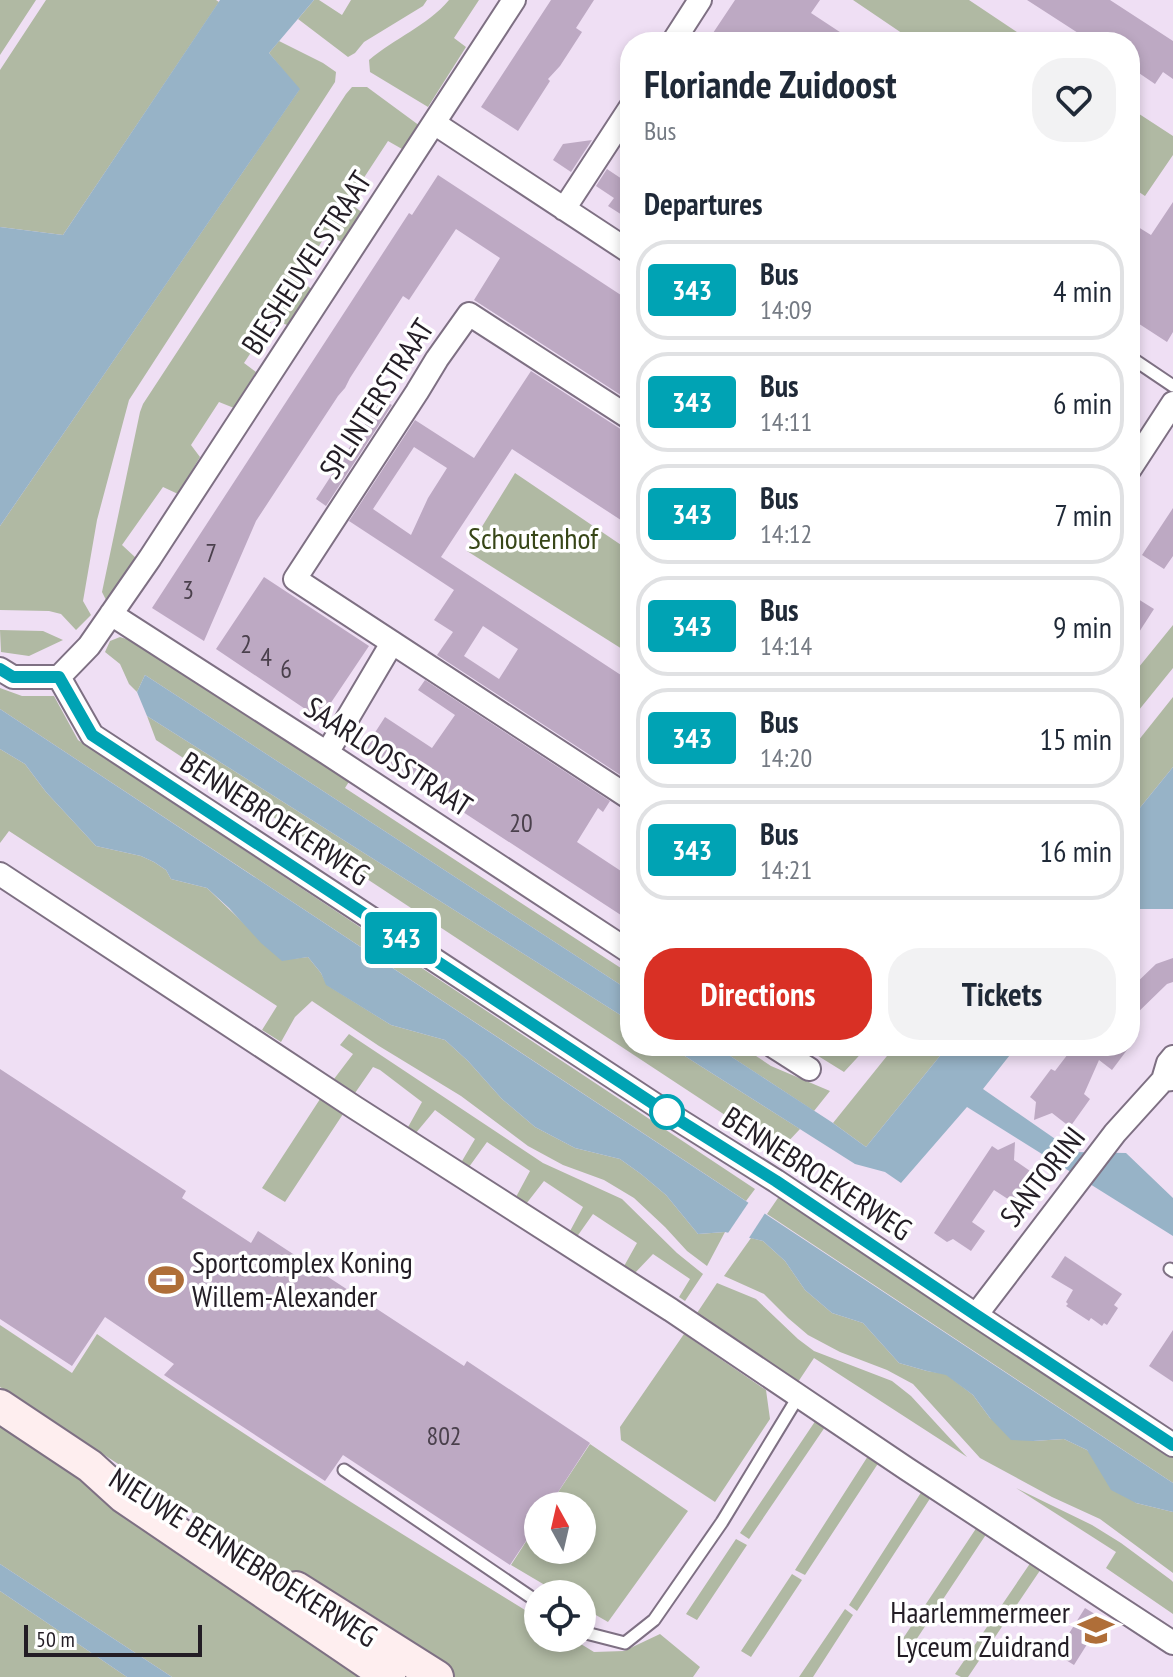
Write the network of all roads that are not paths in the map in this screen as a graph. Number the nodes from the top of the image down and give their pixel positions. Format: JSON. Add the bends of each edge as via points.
{"nodes":[{"id":1,"x":514,"y":0,"type":"edge"},
{"id":2,"x":700,"y":0,"type":"edge"},
{"id":3,"x":679,"y":32,"type":"edge"},
{"id":4,"x":434,"y":123,"type":"junction"},
{"id":5,"x":620,"y":123,"type":"edge"},
{"id":6,"x":564,"y":209,"type":"junction"},
{"id":7,"x":620,"y":245,"type":"edge"},
{"id":8,"x":1140,"y":364,"type":"edge"},
{"id":9,"x":1173,"y":386,"type":"edge"},
{"id":10,"x":1173,"y":403,"type":"edge"},
{"id":11,"x":620,"y":412,"type":"edge"},
{"id":12,"x":1140,"y":454,"type":"edge"},
{"id":13,"x":111,"y":614,"type":"junction"},
{"id":14,"x":392,"y":643,"type":"junction"},
{"id":15,"x":0,"y":669,"type":"edge"},
{"id":16,"x":59,"y":677,"type":"junction"},
{"id":17,"x":327,"y":753,"type":"junction"},
{"id":18,"x":620,"y":791,"type":"edge"},
{"id":19,"x":0,"y":874,"type":"edge"},
{"id":20,"x":620,"y":945,"type":"edge"},
{"id":21,"x":789,"y":1056,"type":"edge"},
{"id":22,"x":1173,"y":1057,"type":"edge"},
{"id":23,"x":809,"y":1069,"type":"dead end"},
{"id":24,"x":1168,"y":1079,"type":"edge"},
{"id":25,"x":976,"y":1315,"type":"junction"},
{"id":26,"x":798,"y":1397,"type":"junction"},
{"id":27,"x":0,"y":1406,"type":"edge"},
{"id":28,"x":1173,"y":1445,"type":"edge"},
{"id":29,"x":90,"y":1466,"type":"junction"},
{"id":30,"x":344,"y":1470,"type":"dead end"},
{"id":31,"x":524,"y":1592,"type":"edge"},
{"id":32,"x":596,"y":1636,"type":"edge"},
{"id":33,"x":1173,"y":1643,"type":"edge"},
{"id":34,"x":389,"y":1677,"type":"edge"},
{"id":35,"x":437,"y":1677,"type":"edge"}],
"edges":[{"from":1,"to":4,"type":"street","name":"BIESHEUVELSTRAAT"},
{"from":2,"to":3,"type":"street"},
{"from":4,"to":6,"type":"street"},
{"from":4,"to":13,"type":"street","name":"BIESHEUVELSTRAAT"},
{"from":5,"to":6,"type":"street"},
{"from":6,"to":7,"type":"street"},
{"from":8,"to":9,"type":"lane"},
{"from":10,"to":12,"type":"street"},
{"from":11,"to":14,"type":"street","name":"SPLINTERSTRAAT","via":[[469,314],[295,579]]},
{"from":13,"to":16,"type":"street","name":"BIESHEUVELSTRAAT"},
{"from":13,"to":17,"type":"street","name":"SAARLOOSSTRAAT"},
{"from":14,"to":17,"type":"street"},
{"from":14,"to":18,"type":"street","name":"SPLINTERSTRAAT"},
{"from":15,"to":16,"type":"street","via":[[13,677]]},
{"from":16,"to":25,"type":"street","name":"BENNEBROEKERWEG","via":[[92,735]]},
{"from":17,"to":20,"type":"street","name":"SAARLOOSSTRAAT"},
{"from":19,"to":26,"type":"street"},
{"from":21,"to":23,"type":"street"},
{"from":22,"to":24,"type":"street","name":"SANTORINI"},
{"from":24,"to":25,"type":"street","name":"SANTORINI","via":[[1115,1133]]},
{"from":25,"to":28,"type":"street","name":"BENNEBROEKERWEG"},
{"from":26,"to":32,"type":"lane","via":[[654,1620],[625,1643]]},
{"from":26,"to":33,"type":"street"},
{"from":27,"to":29,"type":"main road","name":"NIEUWE BENNEBROEKERWEG"},
{"from":29,"to":34,"type":"main road","name":"NIEUWE BENNEBROEKERWEG","via":[[123,1496]]},
{"from":29,"to":35,"type":"main road","name":"NIEUWE BENNEBROEKERWEG","via":[[134,1483]]},
{"from":30,"to":31,"type":"lane"}]}
